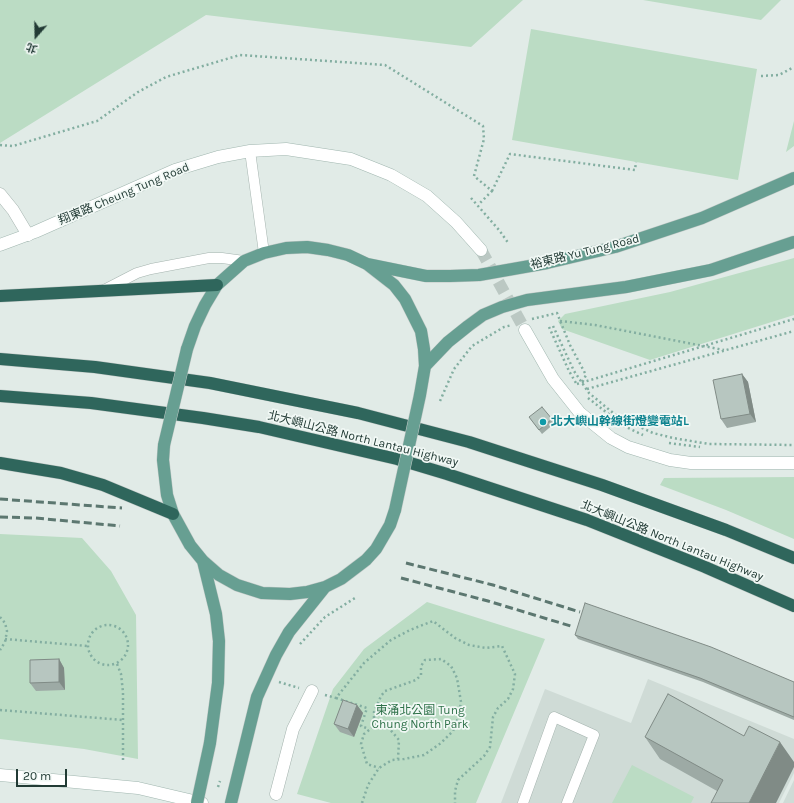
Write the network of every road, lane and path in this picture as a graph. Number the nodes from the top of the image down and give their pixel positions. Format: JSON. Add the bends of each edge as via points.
{"nodes":[{"id":1,"x":794,"y":67,"type":"edge"},
{"id":2,"x":761,"y":76,"type":"dead end"},
{"id":3,"x":0,"y":145,"type":"edge"},
{"id":4,"x":250,"y":151,"type":"junction"},
{"id":5,"x":636,"y":162,"type":"dead end"},
{"id":6,"x":794,"y":178,"type":"edge"},
{"id":7,"x":492,"y":191,"type":"junction"},
{"id":8,"x":0,"y":194,"type":"edge"},
{"id":9,"x":471,"y":198,"type":"dead end"},
{"id":10,"x":480,"y":203,"type":"dead end"},
{"id":11,"x":28,"y":235,"type":"junction"},
{"id":12,"x":794,"y":242,"type":"edge"},
{"id":13,"x":509,"y":244,"type":"dead end"},
{"id":14,"x":0,"y":245,"type":"edge"},
{"id":15,"x":481,"y":250,"type":"tunnel mouth"},
{"id":16,"x":264,"y":253,"type":"junction"},
{"id":17,"x":244,"y":261,"type":"junction"},
{"id":18,"x":367,"y":264,"type":"junction"},
{"id":19,"x":217,"y":285,"type":"junction"},
{"id":20,"x":104,"y":290,"type":"junction"},
{"id":21,"x":0,"y":296,"type":"edge"},
{"id":22,"x":794,"y":319,"type":"edge"},
{"id":23,"x":560,"y":321,"type":"junction"},
{"id":24,"x":524,"y":324,"type":"junction"},
{"id":25,"x":554,"y":326,"type":"dead end"},
{"id":26,"x":549,"y":327,"type":"dead end"},
{"id":27,"x":794,"y":331,"type":"edge"},
{"id":28,"x":703,"y":346,"type":"junction"},
{"id":29,"x":724,"y":350,"type":"junction"},
{"id":30,"x":0,"y":359,"type":"edge"},
{"id":31,"x":424,"y":366,"type":"junction"},
{"id":32,"x":582,"y":383,"type":"junction"},
{"id":33,"x":577,"y":384,"type":"junction"},
{"id":34,"x":586,"y":389,"type":"junction"},
{"id":35,"x":582,"y":390,"type":"dead end"},
{"id":36,"x":0,"y":396,"type":"edge"},
{"id":37,"x":586,"y":396,"type":"dead end"},
{"id":38,"x":440,"y":401,"type":"dead end"},
{"id":39,"x":646,"y":437,"type":"dead end"},
{"id":40,"x":663,"y":442,"type":"dead end"},
{"id":41,"x":794,"y":445,"type":"edge"},
{"id":42,"x":703,"y":448,"type":"dead end"},
{"id":43,"x":794,"y":448,"type":"edge"},
{"id":44,"x":755,"y":449,"type":"dead end"},
{"id":45,"x":0,"y":463,"type":"edge"},
{"id":46,"x":794,"y":463,"type":"edge"},
{"id":47,"x":173,"y":514,"type":"junction"},
{"id":48,"x":794,"y":558,"type":"edge"},
{"id":49,"x":203,"y":561,"type":"junction"},
{"id":50,"x":325,"y":587,"type":"junction"},
{"id":51,"x":355,"y":598,"type":"dead end"},
{"id":52,"x":794,"y":606,"type":"edge"},
{"id":53,"x":0,"y":617,"type":"edge"},
{"id":54,"x":6,"y":639,"type":"junction"},
{"id":55,"x":299,"y":645,"type":"dead end"},
{"id":56,"x":87,"y":646,"type":"junction"},
{"id":57,"x":0,"y":650,"type":"edge"},
{"id":58,"x":117,"y":664,"type":"junction"},
{"id":59,"x":280,"y":675,"type":"dead end"},
{"id":60,"x":276,"y":681,"type":"dead end"},
{"id":61,"x":281,"y":682,"type":"dead end"},
{"id":62,"x":312,"y":691,"type":"junction"},
{"id":63,"x":336,"y":698,"type":"junction"},
{"id":64,"x":0,"y":710,"type":"edge"},
{"id":65,"x":124,"y":720,"type":"junction"},
{"id":66,"x":377,"y":724,"type":"junction"},
{"id":67,"x":369,"y":729,"type":"junction"},
{"id":68,"x":398,"y":759,"type":"junction"},
{"id":69,"x":123,"y":762,"type":"dead end"},
{"id":70,"x":379,"y":768,"type":"junction"},
{"id":71,"x":0,"y":775,"type":"edge"},
{"id":72,"x":276,"y":794,"type":"dead end"},
{"id":73,"x":197,"y":803,"type":"edge"},
{"id":74,"x":202,"y":803,"type":"edge"},
{"id":75,"x":231,"y":803,"type":"edge"},
{"id":76,"x":362,"y":803,"type":"edge"},
{"id":77,"x":455,"y":803,"type":"edge"},
{"id":78,"x":523,"y":803,"type":"edge"},
{"id":79,"x":567,"y":803,"type":"edge"}],
"edges":[{"from":1,"to":2,"type":"path","via":[[779,75]]},
{"from":3,"to":7,"type":"path","via":[[13,146],[96,121],[138,92],[166,77],[240,55],[385,65],[483,126],[484,139],[474,176]]},
{"from":4,"to":11,"type":"main road","name":"翔東路 Cheung Tung Road","via":[[218,157],[175,170]]},
{"from":4,"to":15,"type":"main road","name":"翔東路 Cheung Tung Road","via":[[286,150],[351,159],[391,174],[427,196],[456,222]]},
{"from":4,"to":16,"type":"lane"},
{"from":5,"to":7,"type":"path","via":[[635,170],[510,154]]},
{"from":6,"to":18,"type":"main road","name":"裕東路 Yu Tung Road","via":[[702,218],[615,247],[546,263],[479,275],[450,276],[426,276]]},
{"from":7,"to":10,"type":"path"},
{"from":8,"to":11,"type":"main road"},
{"from":9,"to":13,"type":"path"},
{"from":11,"to":14,"type":"main road","name":"翔東路 Cheung Tung Road"},
{"from":12,"to":31,"type":"main road","via":[[711,270],[626,287],[527,300],[502,307],[468,326]]},
{"from":16,"to":17,"type":"main road"},
{"from":16,"to":18,"type":"main road","via":[[307,247],[348,255]]},
{"from":17,"to":19,"type":"main road"},
{"from":17,"to":20,"type":"lane","via":[[209,258],[151,269],[137,273]]},
{"from":18,"to":31,"type":"main road","via":[[394,285],[414,314],[421,331]]},
{"from":19,"to":20,"type":"highway"},
{"from":19,"to":47,"type":"main road","bridge":true,"via":[[198,319],[187,349],[164,446],[164,478]]},
{"from":20,"to":21,"type":"highway"},
{"from":22,"to":28,"type":"path"},
{"from":23,"to":24,"type":"path","via":[[557,313]]},
{"from":23,"to":28,"type":"path"},
{"from":23,"to":32,"type":"path","via":[[586,376]]},
{"from":24,"to":38,"type":"path","via":[[504,327],[472,346],[454,369]]},
{"from":24,"to":46,"type":"main road","via":[[553,379],[580,414],[611,438],[628,447],[662,458],[691,463]]},
{"from":25,"to":32,"type":"path"},
{"from":26,"to":33,"type":"path"},
{"from":27,"to":29,"type":"path"},
{"from":28,"to":29,"type":"path"},
{"from":28,"to":32,"type":"path"},
{"from":29,"to":34,"type":"path"},
{"from":30,"to":48,"type":"highway","name":"北大嶼山公路 North Lantau Highway","via":[[96,367],[210,383],[358,413],[469,442],[602,485],[726,530]]},
{"from":31,"to":50,"type":"main road","bridge":true,"via":[[420,395],[390,525],[376,549],[354,570]]},
{"from":32,"to":33,"type":"path"},
{"from":32,"to":34,"type":"path"},
{"from":33,"to":35,"type":"path"},
{"from":34,"to":41,"type":"path","via":[[618,417],[653,433],[709,444]]},
{"from":36,"to":52,"type":"highway","name":"北大嶼山公路 North Lantau Highway","via":[[92,403],[203,418],[259,427],[397,459],[587,520]]},
{"from":37,"to":39,"type":"path","via":[[624,426]]},
{"from":40,"to":42,"type":"path"},
{"from":43,"to":44,"type":"path"},
{"from":45,"to":47,"type":"highway","via":[[61,473],[96,483]]},
{"from":47,"to":49,"type":"main road","via":[[190,545]]},
{"from":49,"to":50,"type":"main road","via":[[225,578],[262,593],[290,594]]},
{"from":49,"to":73,"type":"main road","bridge":true,"via":[[216,614],[219,641],[217,696]]},
{"from":50,"to":75,"type":"main road","via":[[300,618],[276,655],[257,697]]},
{"from":51,"to":55,"type":"path","via":[[326,618]]},
{"from":53,"to":54,"type":"path","via":[[6,625]]},
{"from":54,"to":56,"type":"path"},
{"from":54,"to":57,"type":"path"},
{"from":56,"to":58,"type":"path","via":[[91,657],[100,665]]},
{"from":56,"to":58,"type":"path","via":[[95,630],[106,625],[118,628],[127,637],[128,649]]},
{"from":58,"to":65,"type":"path","via":[[122,674]]},
{"from":59,"to":60,"type":"path"},
{"from":61,"to":62,"type":"path"},
{"from":62,"to":63,"type":"path"},
{"from":62,"to":72,"type":"main road","via":[[293,729]]},
{"from":63,"to":67,"type":"path","via":[[367,708],[361,726]]},
{"from":63,"to":77,"type":"path","via":[[364,663],[391,640],[433,621],[469,645],[486,648],[502,646],[515,674],[513,689],[493,717],[490,746],[484,756],[458,780]]},
{"from":64,"to":65,"type":"path"},
{"from":65,"to":69,"type":"path"},
{"from":66,"to":67,"type":"path"},
{"from":66,"to":68,"type":"path","via":[[388,727],[398,740]]},
{"from":66,"to":68,"type":"path","via":[[374,712],[381,696],[391,689],[416,680],[421,675],[425,660],[441,659],[451,666],[457,678],[461,702],[453,731],[424,755]]},
{"from":67,"to":70,"type":"path","via":[[364,734],[361,744],[367,764]]},
{"from":68,"to":70,"type":"path"},
{"from":70,"to":76,"type":"path","via":[[368,785]]},
{"from":71,"to":74,"type":"main road","via":[[138,788]]},
{"from":78,"to":79,"type":"lane","via":[[554,718],[594,735]]}]}
